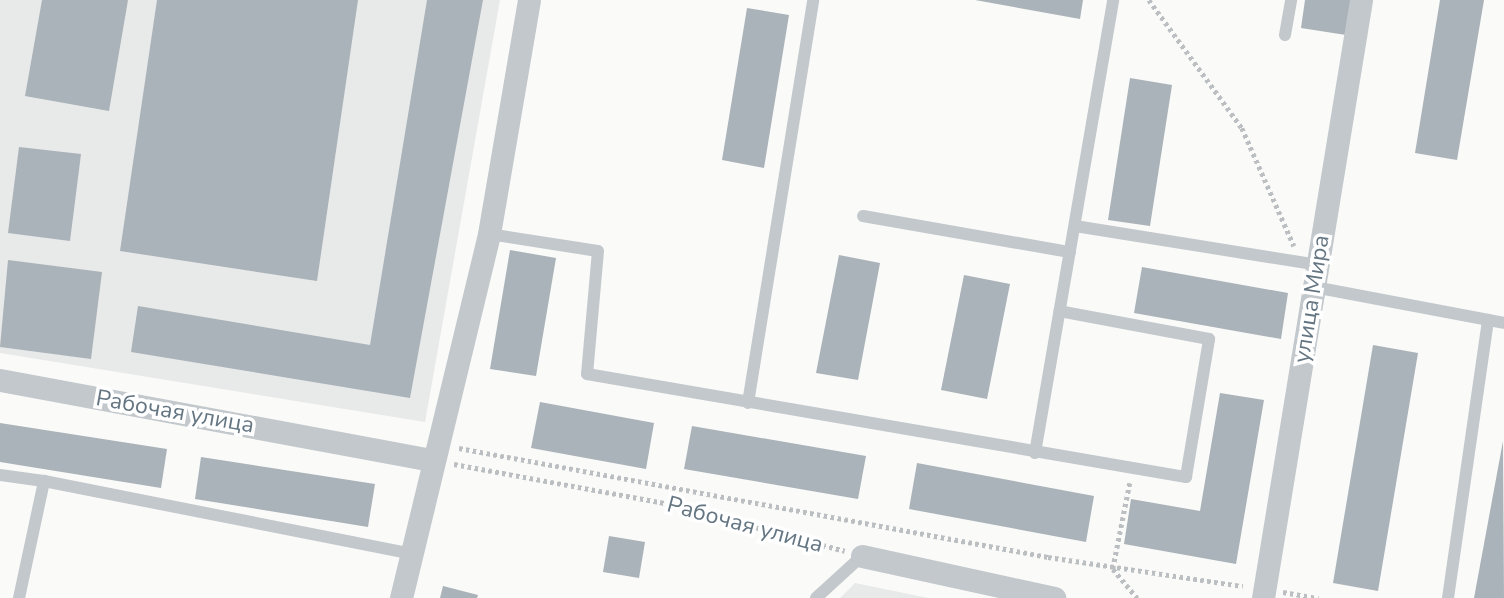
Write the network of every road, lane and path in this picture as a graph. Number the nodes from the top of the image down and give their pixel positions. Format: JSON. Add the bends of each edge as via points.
{"nodes":[{"id":1,"x":529,"y":0,"type":"edge"},
{"id":2,"x":813,"y":0,"type":"edge"},
{"id":3,"x":1113,"y":0,"type":"edge"},
{"id":4,"x":1149,"y":0,"type":"edge"},
{"id":5,"x":1291,"y":0,"type":"edge"},
{"id":6,"x":1362,"y":0,"type":"edge"},
{"id":7,"x":1286,"y":35,"type":"dead end"},
{"id":8,"x":863,"y":216,"type":"dead end"},
{"id":9,"x":1075,"y":226,"type":"junction"},
{"id":10,"x":489,"y":234,"type":"junction"},
{"id":11,"x":1070,"y":252,"type":"junction"},
{"id":12,"x":1311,"y":272,"type":"junction"},
{"id":13,"x":1060,"y":311,"type":"junction"},
{"id":14,"x":1488,"y":320,"type":"junction"},
{"id":15,"x":1504,"y":323,"type":"edge"},
{"id":16,"x":0,"y":380,"type":"edge"},
{"id":17,"x":748,"y":403,"type":"junction"},
{"id":18,"x":455,"y":447,"type":"dead end"},
{"id":19,"x":1035,"y":453,"type":"junction"},
{"id":20,"x":433,"y":460,"type":"junction"},
{"id":21,"x":1133,"y":469,"type":"junction"},
{"id":22,"x":0,"y":475,"type":"edge"},
{"id":23,"x":44,"y":481,"type":"junction"},
{"id":24,"x":411,"y":554,"type":"junction"},
{"id":25,"x":862,"y":556,"type":"junction"},
{"id":26,"x":1264,"y":592,"type":"edge"},
{"id":27,"x":19,"y":598,"type":"edge"},
{"id":28,"x":401,"y":598,"type":"edge"},
{"id":29,"x":816,"y":598,"type":"edge"},
{"id":30,"x":1054,"y":598,"type":"edge"},
{"id":31,"x":1138,"y":598,"type":"edge"},
{"id":32,"x":1318,"y":598,"type":"edge"},
{"id":33,"x":1448,"y":598,"type":"edge"}],
"edges":[{"from":1,"to":10,"type":"street"},
{"from":2,"to":17,"type":"lane"},
{"from":3,"to":9,"type":"lane"},
{"from":4,"to":12,"type":"path","via":[[1242,128]]},
{"from":5,"to":7,"type":"lane"},
{"from":6,"to":12,"type":"street","name":"улица Мира"},
{"from":8,"to":11,"type":"lane"},
{"from":9,"to":11,"type":"lane"},
{"from":9,"to":12,"type":"lane"},
{"from":10,"to":17,"type":"lane","via":[[598,251],[587,374]]},
{"from":10,"to":20,"type":"street"},
{"from":11,"to":13,"type":"lane"},
{"from":12,"to":14,"type":"lane"},
{"from":12,"to":26,"type":"street","name":"улица Мира"},
{"from":13,"to":19,"type":"lane"},
{"from":13,"to":21,"type":"lane","via":[[1209,339],[1186,477]]},
{"from":14,"to":15,"type":"lane"},
{"from":14,"to":33,"type":"lane"},
{"from":16,"to":20,"type":"street","name":"Рабочая улица"},
{"from":17,"to":19,"type":"lane"},
{"from":18,"to":26,"type":"path","via":[[1048,557]]},
{"from":19,"to":21,"type":"lane"},
{"from":20,"to":24,"type":"street"},
{"from":20,"to":25,"type":"path","name":"Рабочая улица","via":[[660,502]]},
{"from":21,"to":31,"type":"path","via":[[1113,569]]},
{"from":22,"to":23,"type":"lane"},
{"from":23,"to":24,"type":"lane"},
{"from":23,"to":27,"type":"lane"},
{"from":24,"to":28,"type":"street"},
{"from":25,"to":29,"type":"lane"},
{"from":25,"to":30,"type":"street"},
{"from":26,"to":32,"type":"path"}]}
